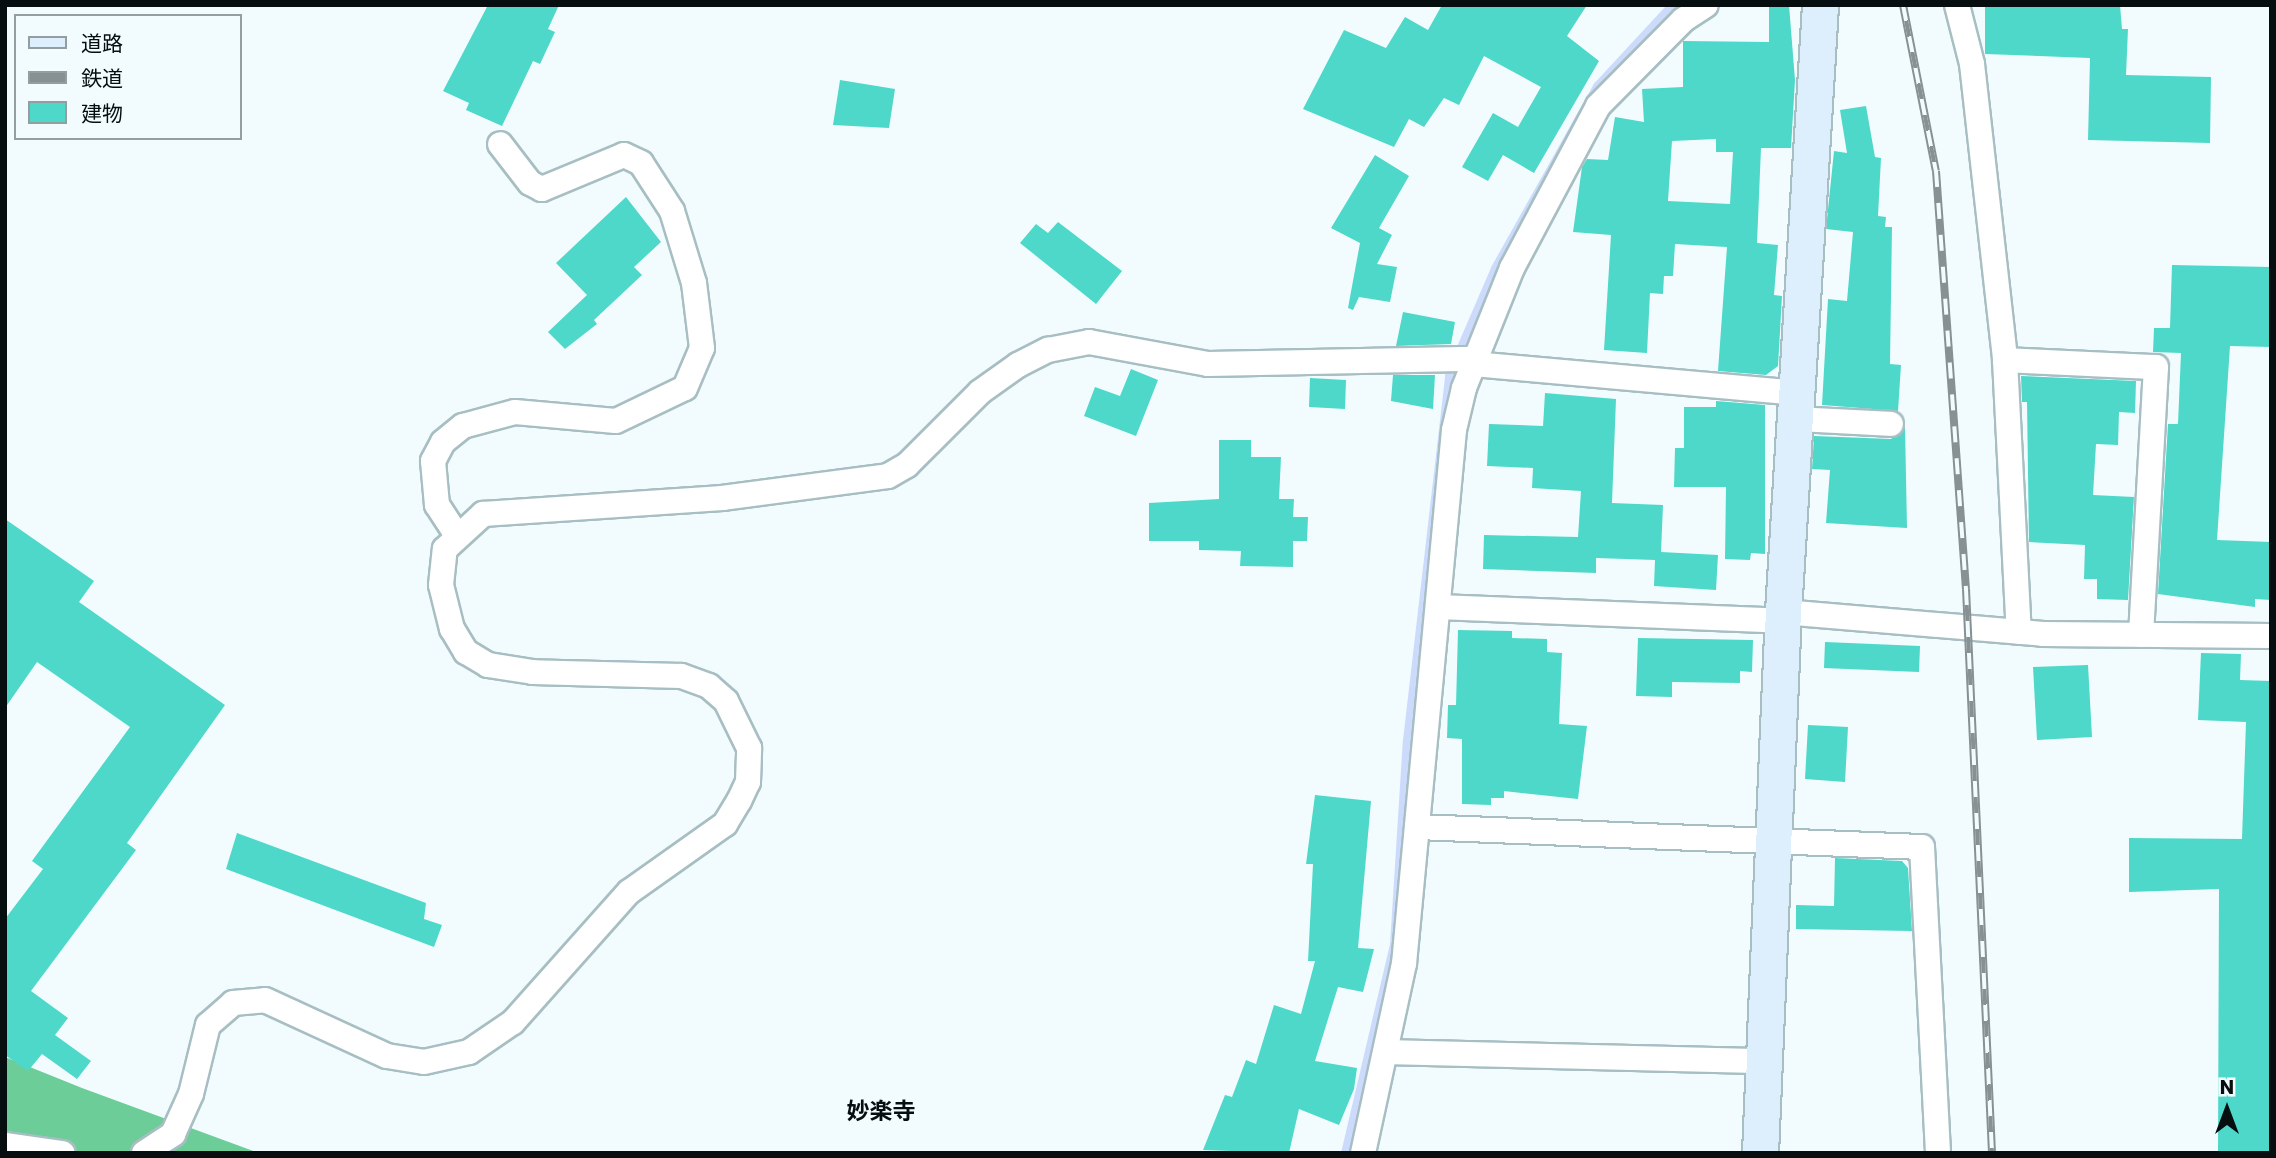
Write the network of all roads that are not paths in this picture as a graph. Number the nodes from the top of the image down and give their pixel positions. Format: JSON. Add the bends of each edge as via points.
{"nodes":[{"id":1,"x":1706,"y":5,"type":"edge"},
{"id":2,"x":1821,"y":5,"type":"edge"},
{"id":3,"x":1957,"y":5,"type":"edge"},
{"id":4,"x":500,"y":144,"type":"dead end"},
{"id":5,"x":2005,"y":360,"type":"junction"},
{"id":6,"x":1475,"y":362,"type":"junction"},
{"id":7,"x":1797,"y":406,"type":"junction"},
{"id":8,"x":1891,"y":424,"type":"dead end"},
{"id":9,"x":456,"y":534,"type":"junction"},
{"id":10,"x":1438,"y":607,"type":"junction"},
{"id":11,"x":1783,"y":617,"type":"junction"},
{"id":12,"x":2019,"y":632,"type":"junction"},
{"id":13,"x":2141,"y":635,"type":"junction"},
{"id":14,"x":2271,"y":636,"type":"edge"},
{"id":15,"x":1417,"y":827,"type":"junction"},
{"id":16,"x":1777,"y":842,"type":"junction"},
{"id":17,"x":1386,"y":1052,"type":"junction"},
{"id":18,"x":1765,"y":1061,"type":"junction"},
{"id":19,"x":5,"y":1145,"type":"edge"},
{"id":20,"x":62,"y":1153,"type":"edge"},
{"id":21,"x":144,"y":1153,"type":"edge"},
{"id":22,"x":1363,"y":1153,"type":"edge"},
{"id":23,"x":1760,"y":1153,"type":"edge"},
{"id":24,"x":1938,"y":1153,"type":"edge"}],
"edges":[{"from":1,"to":6,"type":"street","via":[[1683,20],[1598,106],[1511,268]]},
{"from":2,"to":7,"type":"street"},
{"from":3,"to":5,"type":"street","via":[[1972,64]]},
{"from":4,"to":9,"type":"street","via":[[530,183],[542,189],[624,155],[641,163],[672,211],[694,283],[702,348],[685,388],[616,421],[515,412],[463,426],[443,442],[433,461],[437,505]]},
{"from":5,"to":12,"type":"street"},
{"from":5,"to":13,"type":"street","via":[[2156,367]]},
{"from":6,"to":7,"type":"street"},
{"from":6,"to":9,"type":"street","via":[[1208,364],[1089,342],[1048,350],[1018,365],[980,392],[907,465],[888,476],[722,498],[510,509],[482,514]]},
{"from":6,"to":10,"type":"street","via":[[1454,430]]},
{"from":7,"to":8,"type":"street"},
{"from":7,"to":11,"type":"street"},
{"from":9,"to":21,"type":"street","via":[[445,549],[441,585],[452,629],[466,652],[488,664],[533,672],[681,676],[709,686],[726,701],[749,748],[748,782],[739,801],[725,824],[629,892],[513,1022],[469,1052],[424,1062],[387,1056],[265,1000],[233,1003],[208,1025],[191,1094],[173,1134]]},
{"from":10,"to":11,"type":"street"},
{"from":10,"to":15,"type":"street"},
{"from":11,"to":12,"type":"street"},
{"from":11,"to":16,"type":"street"},
{"from":12,"to":13,"type":"street"},
{"from":13,"to":14,"type":"street"},
{"from":15,"to":16,"type":"street"},
{"from":15,"to":17,"type":"street","via":[[1404,964]]},
{"from":16,"to":18,"type":"street"},
{"from":16,"to":24,"type":"street","via":[[1922,847]]},
{"from":17,"to":18,"type":"street"},
{"from":17,"to":22,"type":"street"},
{"from":18,"to":23,"type":"street"},
{"from":19,"to":20,"type":"street"}]}
